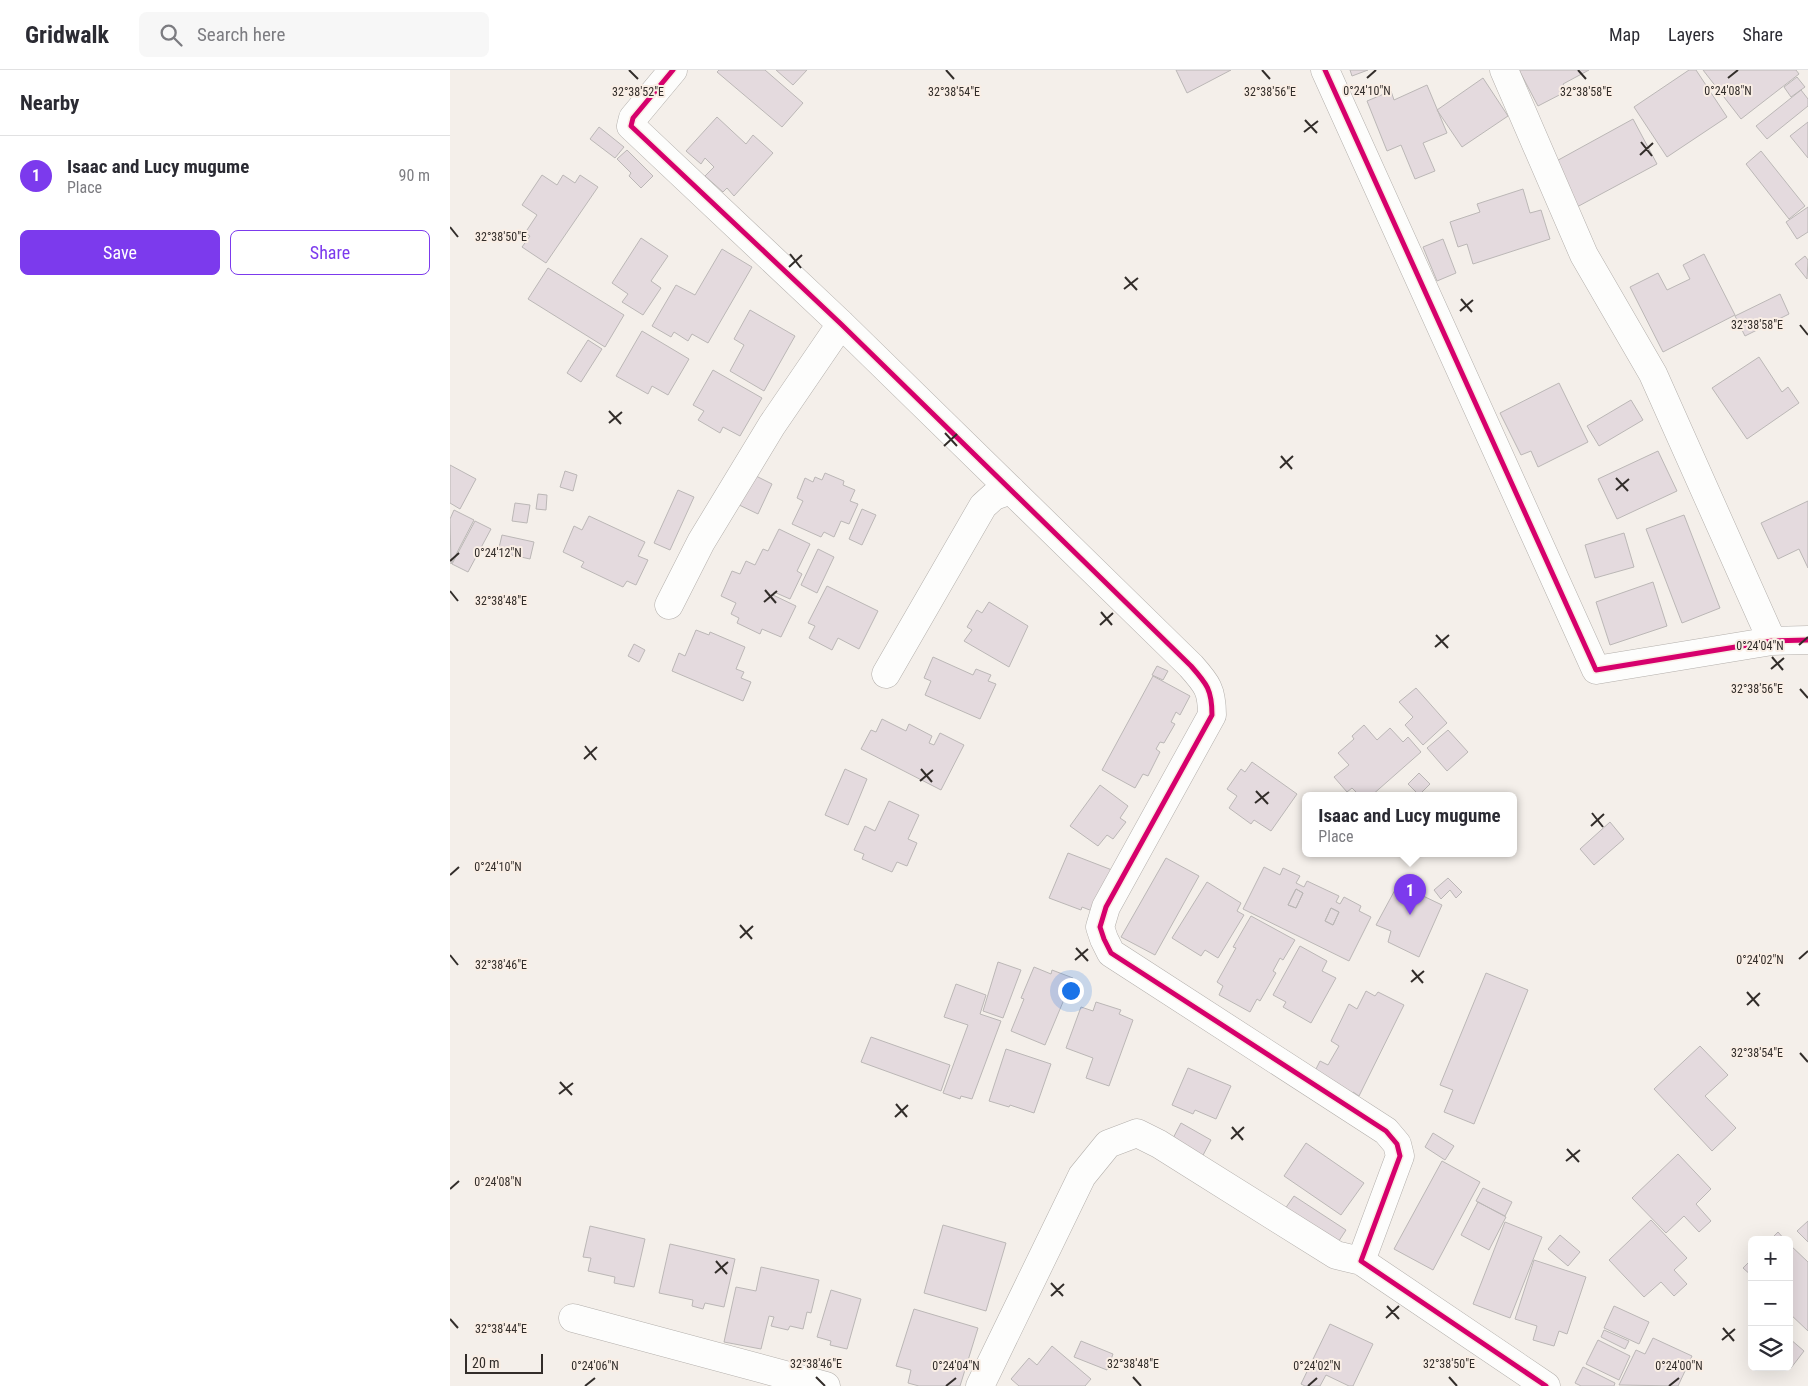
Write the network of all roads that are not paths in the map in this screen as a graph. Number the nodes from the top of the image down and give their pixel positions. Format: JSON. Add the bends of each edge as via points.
{"nodes":[{"id":1,"x":673,"y":70,"type":"edge"},
{"id":2,"x":1324,"y":70,"type":"edge"},
{"id":3,"x":1504,"y":70,"type":"edge"},
{"id":4,"x":841,"y":324,"type":"junction"},
{"id":5,"x":1011,"y":490,"type":"junction"},
{"id":6,"x":669,"y":605,"type":"dead end"},
{"id":7,"x":1808,"y":640,"type":"edge"},
{"id":8,"x":1772,"y":641,"type":"junction"},
{"id":9,"x":886,"y":674,"type":"dead end"},
{"id":10,"x":1361,"y":1261,"type":"junction"},
{"id":11,"x":573,"y":1318,"type":"dead end"},
{"id":12,"x":826,"y":1386,"type":"edge"},
{"id":13,"x":980,"y":1386,"type":"edge"},
{"id":14,"x":1546,"y":1386,"type":"edge"}],
"edges":[{"from":1,"to":4,"type":"street","via":[[633,118],[631,126]]},
{"from":2,"to":8,"type":"street","via":[[1596,670]]},
{"from":3,"to":8,"type":"street","via":[[1584,255],[1653,374]]},
{"from":4,"to":5,"type":"street"},
{"from":4,"to":6,"type":"street","via":[[766,434],[701,542]]},
{"from":5,"to":9,"type":"street","via":[[994,496],[983,506]]},
{"from":5,"to":10,"type":"street","via":[[1191,666],[1206,682],[1212,699],[1212,715],[1106,907],[1100,927],[1104,939],[1111,953],[1386,1131],[1397,1144],[1400,1156]]},
{"from":7,"to":8,"type":"street"},
{"from":10,"to":13,"type":"street","via":[[1336,1255],[1159,1144],[1136,1133],[1108,1144],[1082,1176]]},
{"from":10,"to":14,"type":"street"},
{"from":11,"to":12,"type":"street"}]}
